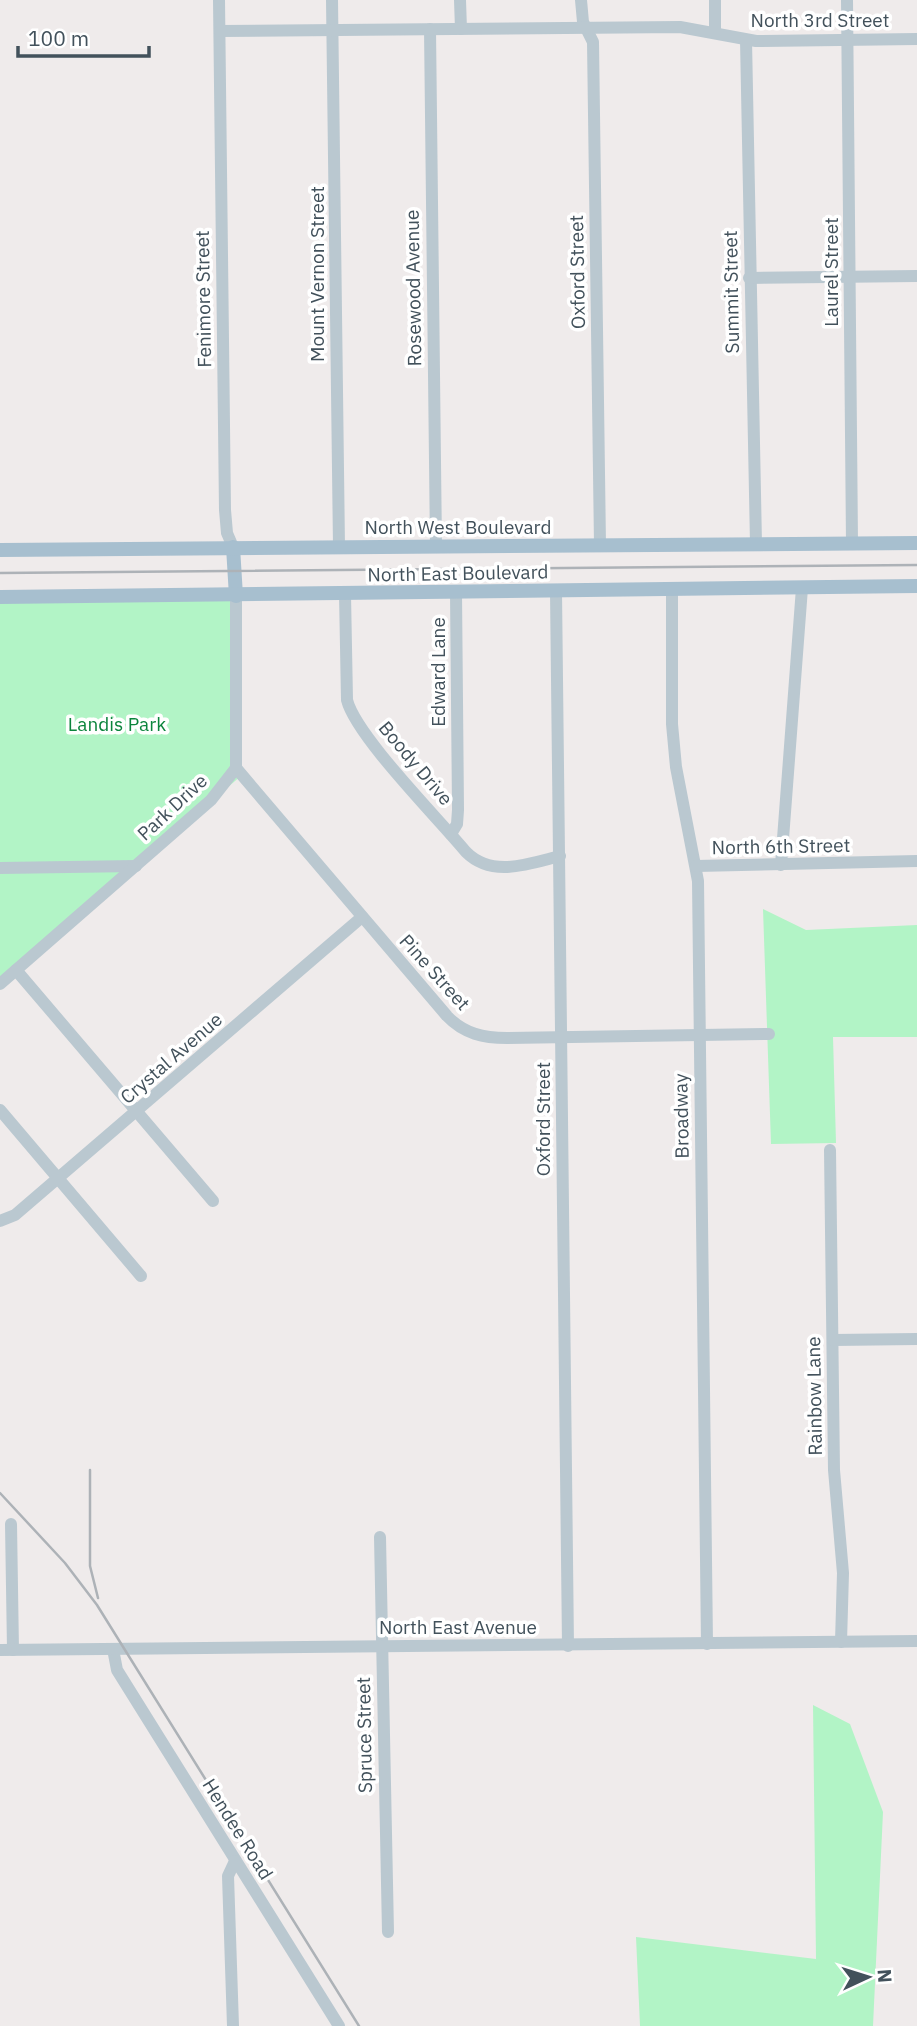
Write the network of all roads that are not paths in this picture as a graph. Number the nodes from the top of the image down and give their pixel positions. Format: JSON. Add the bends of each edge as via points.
{"nodes":[{"id":1,"x":219,"y":0,"type":"edge"},
{"id":2,"x":332,"y":0,"type":"edge"},
{"id":3,"x":460,"y":0,"type":"edge"},
{"id":4,"x":581,"y":0,"type":"edge"},
{"id":5,"x":715,"y":0,"type":"edge"},
{"id":6,"x":847,"y":0,"type":"edge"},
{"id":7,"x":586,"y":27,"type":"junction"},
{"id":8,"x":430,"y":29,"type":"junction"},
{"id":9,"x":461,"y":29,"type":"junction"},
{"id":10,"x":333,"y":30,"type":"junction"},
{"id":11,"x":220,"y":32,"type":"junction"},
{"id":12,"x":715,"y":33,"type":"junction"},
{"id":13,"x":917,"y":39,"type":"edge"},
{"id":14,"x":746,"y":40,"type":"junction"},
{"id":15,"x":847,"y":40,"type":"junction"},
{"id":16,"x":917,"y":276,"type":"edge"},
{"id":17,"x":850,"y":277,"type":"junction"},
{"id":18,"x":749,"y":278,"type":"junction"},
{"id":19,"x":852,"y":543,"type":"junction"},
{"id":20,"x":917,"y":543,"type":"edge"},
{"id":21,"x":756,"y":544,"type":"junction"},
{"id":22,"x":600,"y":545,"type":"junction"},
{"id":23,"x":233,"y":547,"type":"junction"},
{"id":24,"x":338,"y":547,"type":"junction"},
{"id":25,"x":436,"y":547,"type":"junction"},
{"id":26,"x":0,"y":550,"type":"edge"},
{"id":27,"x":917,"y":586,"type":"edge"},
{"id":28,"x":802,"y":587,"type":"junction"},
{"id":29,"x":672,"y":589,"type":"junction"},
{"id":30,"x":556,"y":591,"type":"junction"},
{"id":31,"x":456,"y":592,"type":"junction"},
{"id":32,"x":345,"y":594,"type":"junction"},
{"id":33,"x":236,"y":596,"type":"junction"},
{"id":34,"x":0,"y":597,"type":"edge"},
{"id":35,"x":236,"y":768,"type":"junction"},
{"id":36,"x":451,"y":835,"type":"junction"},
{"id":37,"x":559,"y":856,"type":"junction"},
{"id":38,"x":917,"y":861,"type":"edge"},
{"id":39,"x":781,"y":865,"type":"junction"},
{"id":40,"x":136,"y":866,"type":"junction"},
{"id":41,"x":696,"y":866,"type":"junction"},
{"id":42,"x":0,"y":868,"type":"edge"},
{"id":43,"x":362,"y":917,"type":"junction"},
{"id":44,"x":16,"y":970,"type":"junction"},
{"id":45,"x":0,"y":984,"type":"edge"},
{"id":46,"x":769,"y":1034,"type":"dead end"},
{"id":47,"x":699,"y":1035,"type":"junction"},
{"id":48,"x":562,"y":1037,"type":"junction"},
{"id":49,"x":0,"y":1110,"type":"edge"},
{"id":50,"x":138,"y":1111,"type":"junction"},
{"id":51,"x":830,"y":1150,"type":"dead end"},
{"id":52,"x":58,"y":1179,"type":"junction"},
{"id":53,"x":213,"y":1201,"type":"dead end"},
{"id":54,"x":0,"y":1221,"type":"edge"},
{"id":55,"x":141,"y":1276,"type":"dead end"},
{"id":56,"x":917,"y":1339,"type":"edge"},
{"id":57,"x":833,"y":1340,"type":"junction"},
{"id":58,"x":11,"y":1524,"type":"dead end"},
{"id":59,"x":380,"y":1537,"type":"dead end"},
{"id":60,"x":917,"y":1641,"type":"edge"},
{"id":61,"x":841,"y":1642,"type":"junction"},
{"id":62,"x":707,"y":1644,"type":"junction"},
{"id":63,"x":568,"y":1646,"type":"junction"},
{"id":64,"x":382,"y":1647,"type":"junction"},
{"id":65,"x":113,"y":1649,"type":"junction"},
{"id":66,"x":7,"y":1650,"type":"edge"},
{"id":67,"x":235,"y":1861,"type":"junction"},
{"id":68,"x":388,"y":1932,"type":"dead end"},
{"id":69,"x":233,"y":2026,"type":"edge"},
{"id":70,"x":339,"y":2026,"type":"edge"}],
"edges":[{"from":1,"to":11,"type":"street","name":"Fenimore Street"},
{"from":2,"to":10,"type":"street","name":"Mount Vernon Street"},
{"from":3,"to":9,"type":"street"},
{"from":4,"to":7,"type":"street","name":"Oxford Street"},
{"from":5,"to":12,"type":"street"},
{"from":6,"to":15,"type":"street","name":"Laurel Street"},
{"from":7,"to":9,"type":"street","name":"North 3rd Street"},
{"from":7,"to":12,"type":"street","name":"North 3rd Street","via":[[680,27]]},
{"from":7,"to":22,"type":"street","name":"Oxford Street","via":[[593,42],[594,75]]},
{"from":8,"to":9,"type":"street","name":"North 3rd Street"},
{"from":8,"to":10,"type":"street","name":"North 3rd Street"},
{"from":8,"to":25,"type":"street","name":"Rosewood Avenue"},
{"from":10,"to":11,"type":"street","name":"North 3rd Street"},
{"from":10,"to":24,"type":"street","name":"Mount Vernon Street"},
{"from":11,"to":23,"type":"street","name":"Fenimore Street","via":[[225,510]]},
{"from":12,"to":14,"type":"street","name":"North 3rd Street"},
{"from":13,"to":15,"type":"street","name":"North 3rd Street"},
{"from":14,"to":15,"type":"street","name":"North 3rd Street"},
{"from":14,"to":18,"type":"street","name":"Summit Street"},
{"from":15,"to":17,"type":"street","name":"Laurel Street"},
{"from":16,"to":17,"type":"street"},
{"from":17,"to":18,"type":"street"},
{"from":17,"to":19,"type":"street","name":"Laurel Street"},
{"from":18,"to":21,"type":"street","name":"Summit Street"},
{"from":19,"to":20,"type":"main road","name":"North West Boulevard"},
{"from":19,"to":21,"type":"main road","name":"North West Boulevard"},
{"from":21,"to":22,"type":"main road","name":"North West Boulevard"},
{"from":22,"to":25,"type":"main road","name":"North West Boulevard"},
{"from":23,"to":24,"type":"main road","name":"North West Boulevard"},
{"from":23,"to":26,"type":"main road","name":"North West Boulevard"},
{"from":23,"to":33,"type":"main road","name":"Fenimore Street"},
{"from":24,"to":25,"type":"main road","name":"North West Boulevard"},
{"from":27,"to":28,"type":"main road","name":"North East Boulevard"},
{"from":28,"to":29,"type":"main road","name":"North East Boulevard"},
{"from":28,"to":39,"type":"street"},
{"from":29,"to":30,"type":"main road","name":"North East Boulevard"},
{"from":29,"to":41,"type":"street","name":"Broadway","via":[[672,724]]},
{"from":30,"to":31,"type":"main road","name":"North East Boulevard"},
{"from":30,"to":37,"type":"street","name":"Oxford Street"},
{"from":31,"to":32,"type":"main road","name":"North East Boulevard"},
{"from":31,"to":36,"type":"street","name":"Edward Lane","via":[[458,810]]},
{"from":32,"to":33,"type":"main road","name":"North East Boulevard"},
{"from":32,"to":36,"type":"street","name":"Boody Drive","via":[[350,712]]},
{"from":33,"to":34,"type":"main road","name":"North East Boulevard"},
{"from":33,"to":35,"type":"street"},
{"from":35,"to":40,"type":"street","name":"Park Drive","via":[[211,800]]},
{"from":35,"to":43,"type":"street","name":"Pine Street"},
{"from":36,"to":37,"type":"street","name":"Boody Drive","via":[[473,859],[491,867]]},
{"from":37,"to":48,"type":"street","name":"Oxford Street"},
{"from":38,"to":39,"type":"street","name":"North 6th Street"},
{"from":39,"to":41,"type":"street","name":"North 6th Street"},
{"from":40,"to":42,"type":"street"},
{"from":40,"to":44,"type":"street","name":"Park Drive"},
{"from":41,"to":47,"type":"street","name":"Broadway"},
{"from":43,"to":48,"type":"street","name":"Pine Street","via":[[458,1027],[490,1038]]},
{"from":43,"to":50,"type":"street","name":"Crystal Avenue"},
{"from":44,"to":45,"type":"street","name":"Park Drive"},
{"from":44,"to":50,"type":"street"},
{"from":46,"to":47,"type":"street","name":"Pine Street"},
{"from":47,"to":48,"type":"street","name":"Pine Street"},
{"from":47,"to":62,"type":"street","name":"Broadway"},
{"from":48,"to":63,"type":"street","name":"Oxford Street"},
{"from":49,"to":52,"type":"street"},
{"from":50,"to":52,"type":"street","name":"Crystal Avenue"},
{"from":50,"to":53,"type":"street"},
{"from":51,"to":57,"type":"street","name":"Rainbow Lane"},
{"from":52,"to":54,"type":"street","name":"Crystal Avenue","via":[[15,1215]]},
{"from":52,"to":55,"type":"street"},
{"from":56,"to":57,"type":"street"},
{"from":57,"to":61,"type":"street","name":"Rainbow Lane"},
{"from":58,"to":66,"type":"street"},
{"from":59,"to":64,"type":"street","name":"Spruce Street"},
{"from":60,"to":61,"type":"street","name":"North East Avenue"},
{"from":61,"to":62,"type":"street","name":"North East Avenue"},
{"from":62,"to":63,"type":"street","name":"North East Avenue"},
{"from":63,"to":64,"type":"street","name":"North East Avenue"},
{"from":64,"to":65,"type":"street","name":"North East Avenue"},
{"from":64,"to":68,"type":"street","name":"Spruce Street"},
{"from":65,"to":66,"type":"street","name":"North East Avenue"},
{"from":65,"to":67,"type":"street","name":"Hendee Road","via":[[117,1670]]},
{"from":67,"to":69,"type":"street","via":[[228,1875]]},
{"from":67,"to":70,"type":"street","name":"Hendee Road"}]}
